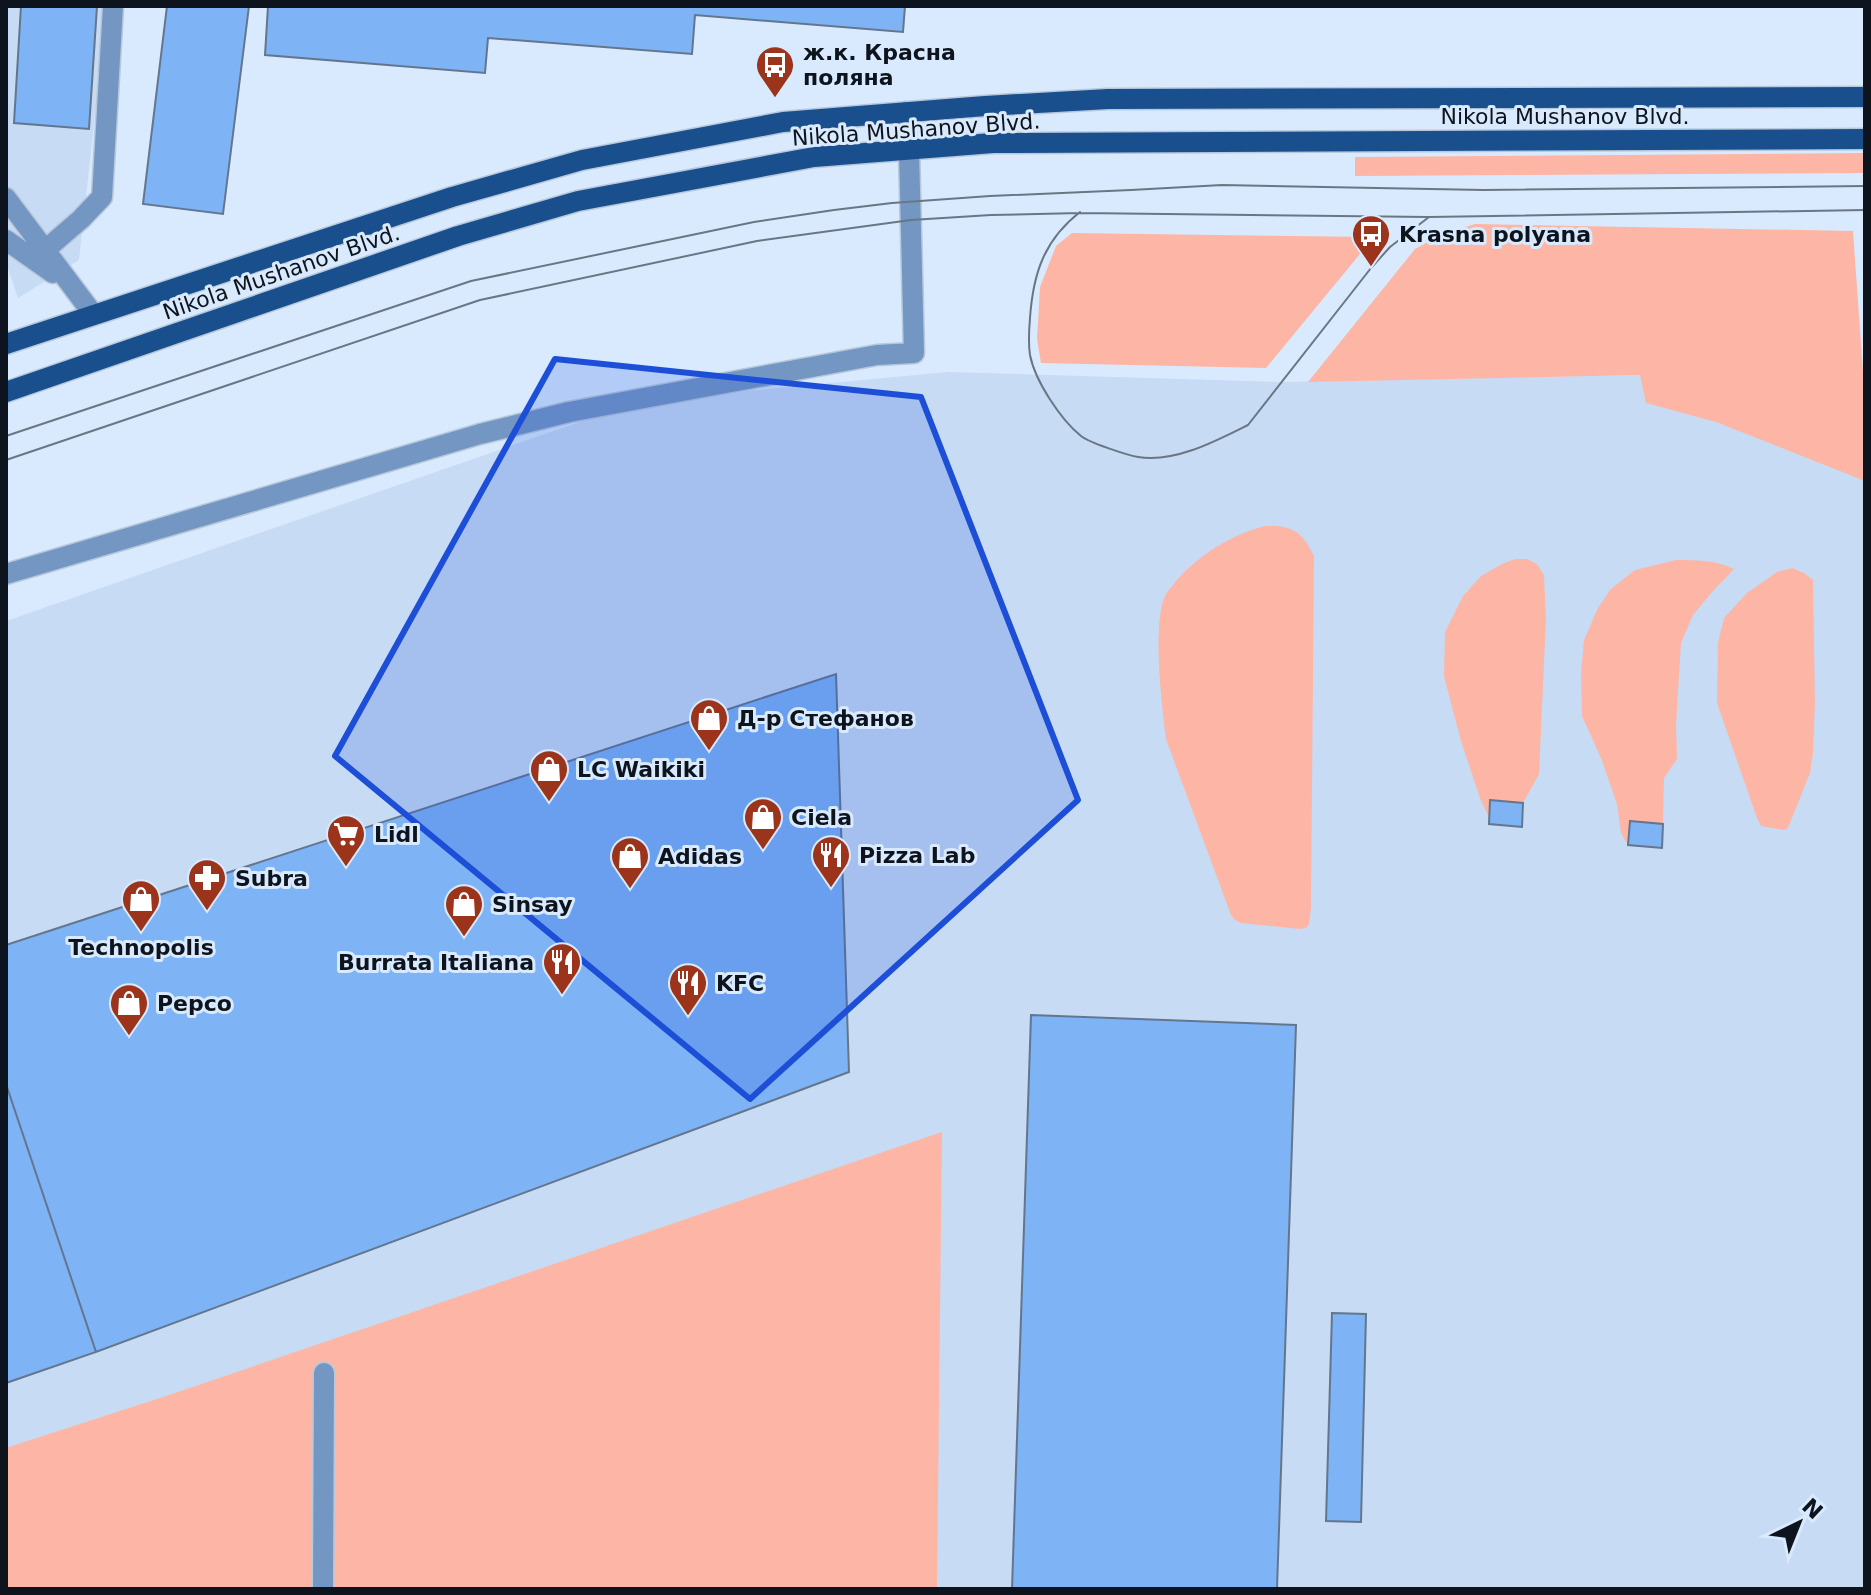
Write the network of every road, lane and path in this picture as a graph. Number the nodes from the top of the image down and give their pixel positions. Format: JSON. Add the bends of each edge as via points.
{"nodes":[{"id":1,"x":113,"y":6,"type":"edge"},
{"id":2,"x":1865,"y":97,"type":"edge"},
{"id":3,"x":906,"y":112,"type":"junction"},
{"id":4,"x":1865,"y":139,"type":"edge"},
{"id":5,"x":909,"y":150,"type":"junction"},
{"id":6,"x":6,"y":198,"type":"edge"},
{"id":7,"x":6,"y":240,"type":"edge"},
{"id":8,"x":44,"y":251,"type":"junction"},
{"id":9,"x":69,"y":285,"type":"junction"},
{"id":10,"x":93,"y":314,"type":"junction"},
{"id":11,"x":6,"y":344,"type":"edge"},
{"id":12,"x":6,"y":392,"type":"edge"},
{"id":13,"x":6,"y":574,"type":"edge"},
{"id":14,"x":324,"y":1373,"type":"dead end"},
{"id":15,"x":323,"y":1589,"type":"edge"}],
"edges":[{"from":1,"to":8,"type":"lane","via":[[102,197]]},
{"from":2,"to":3,"type":"main road","name":"Nikola Mushanov Blvd.","via":[[1108,99]]},
{"from":3,"to":5,"type":"lane"},
{"from":3,"to":10,"type":"main road","name":"Nikola Mushanov Blvd.","via":[[783,122],[582,160]]},
{"from":4,"to":5,"type":"main road","name":"Nikola Mushanov Blvd.","via":[[1015,143]]},
{"from":5,"to":12,"type":"main road","name":"Nikola Mushanov Blvd.","via":[[814,157],[578,201],[458,236]]},
{"from":5,"to":13,"type":"lane","via":[[914,353],[877,355],[569,412]]},
{"from":6,"to":8,"type":"lane"},
{"from":7,"to":9,"type":"lane"},
{"from":8,"to":9,"type":"lane"},
{"from":9,"to":10,"type":"lane"},
{"from":10,"to":11,"type":"main road","name":"Nikola Mushanov Blvd."},
{"from":14,"to":15,"type":"lane"}]}
